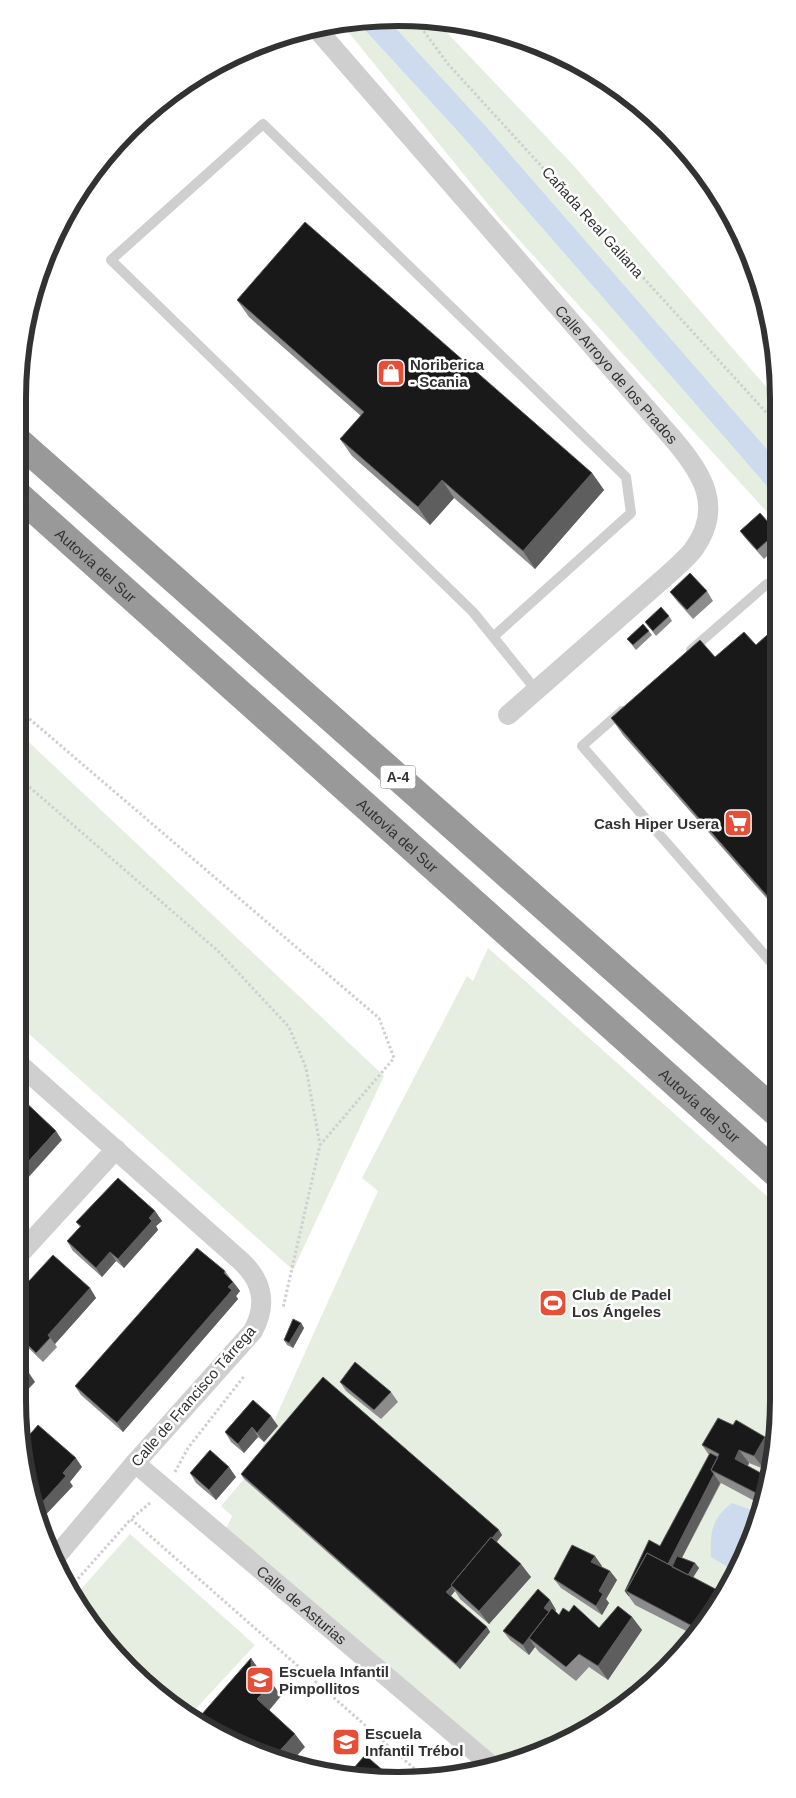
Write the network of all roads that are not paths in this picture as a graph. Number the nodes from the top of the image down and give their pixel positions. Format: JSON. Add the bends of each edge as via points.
{"nodes":[{"id":1,"x":322,"y":34,"type":"edge"},
{"id":2,"x":26,"y":448,"type":"edge"},
{"id":3,"x":26,"y":502,"type":"edge"},
{"id":4,"x":767,"y":584,"type":"dead end"},
{"id":5,"x":493,"y":637,"type":"junction"},
{"id":6,"x":686,"y":655,"type":"edge"},
{"id":7,"x":536,"y":690,"type":"junction"},
{"id":8,"x":634,"y":701,"type":"edge"},
{"id":9,"x":508,"y":715,"type":"dead end"},
{"id":10,"x":770,"y":961,"type":"edge"},
{"id":11,"x":713,"y":1057,"type":"junction"},
{"id":12,"x":26,"y":1070,"type":"edge"},
{"id":13,"x":770,"y":1087,"type":"edge"},
{"id":14,"x":770,"y":1107,"type":"edge"},
{"id":15,"x":116,"y":1149,"type":"junction"},
{"id":16,"x":770,"y":1168,"type":"edge"},
{"id":17,"x":26,"y":1247,"type":"edge"},
{"id":18,"x":135,"y":1463,"type":"junction"},
{"id":19,"x":60,"y":1552,"type":"edge"},
{"id":20,"x":486,"y":1761,"type":"edge"}],
"edges":[{"from":1,"to":7,"type":"street","name":"Calle Arroyo de los Prados","via":[[694,463],[705,484],[709,505],[704,528],[693,549]]},
{"from":2,"to":11,"type":"highway","number":"A-4"},
{"from":3,"to":16,"type":"highway","name":"Autovía del Sur"},
{"from":4,"to":6,"type":"lane"},
{"from":5,"to":5,"type":"lane","via":[[473,612],[110,260],[262,124],[626,477],[632,513]]},
{"from":5,"to":7,"type":"lane"},
{"from":7,"to":9,"type":"street","name":"Calle Arroyo de los Prados"},
{"from":8,"to":10,"type":"lane","via":[[582,746]]},
{"from":11,"to":13,"type":"highway"},
{"from":11,"to":14,"type":"highway","number":"A-4"},
{"from":12,"to":15,"type":"street","name":"Calle de Francisco Tárrega"},
{"from":15,"to":17,"type":"street"},
{"from":15,"to":18,"type":"street","name":"Calle de Francisco Tárrega","via":[[242,1262],[256,1279],[261,1298],[253,1331]]},
{"from":18,"to":19,"type":"street","name":"Calle de Francisco Tárrega"},
{"from":18,"to":20,"type":"street","name":"Calle de Asturias"}]}
